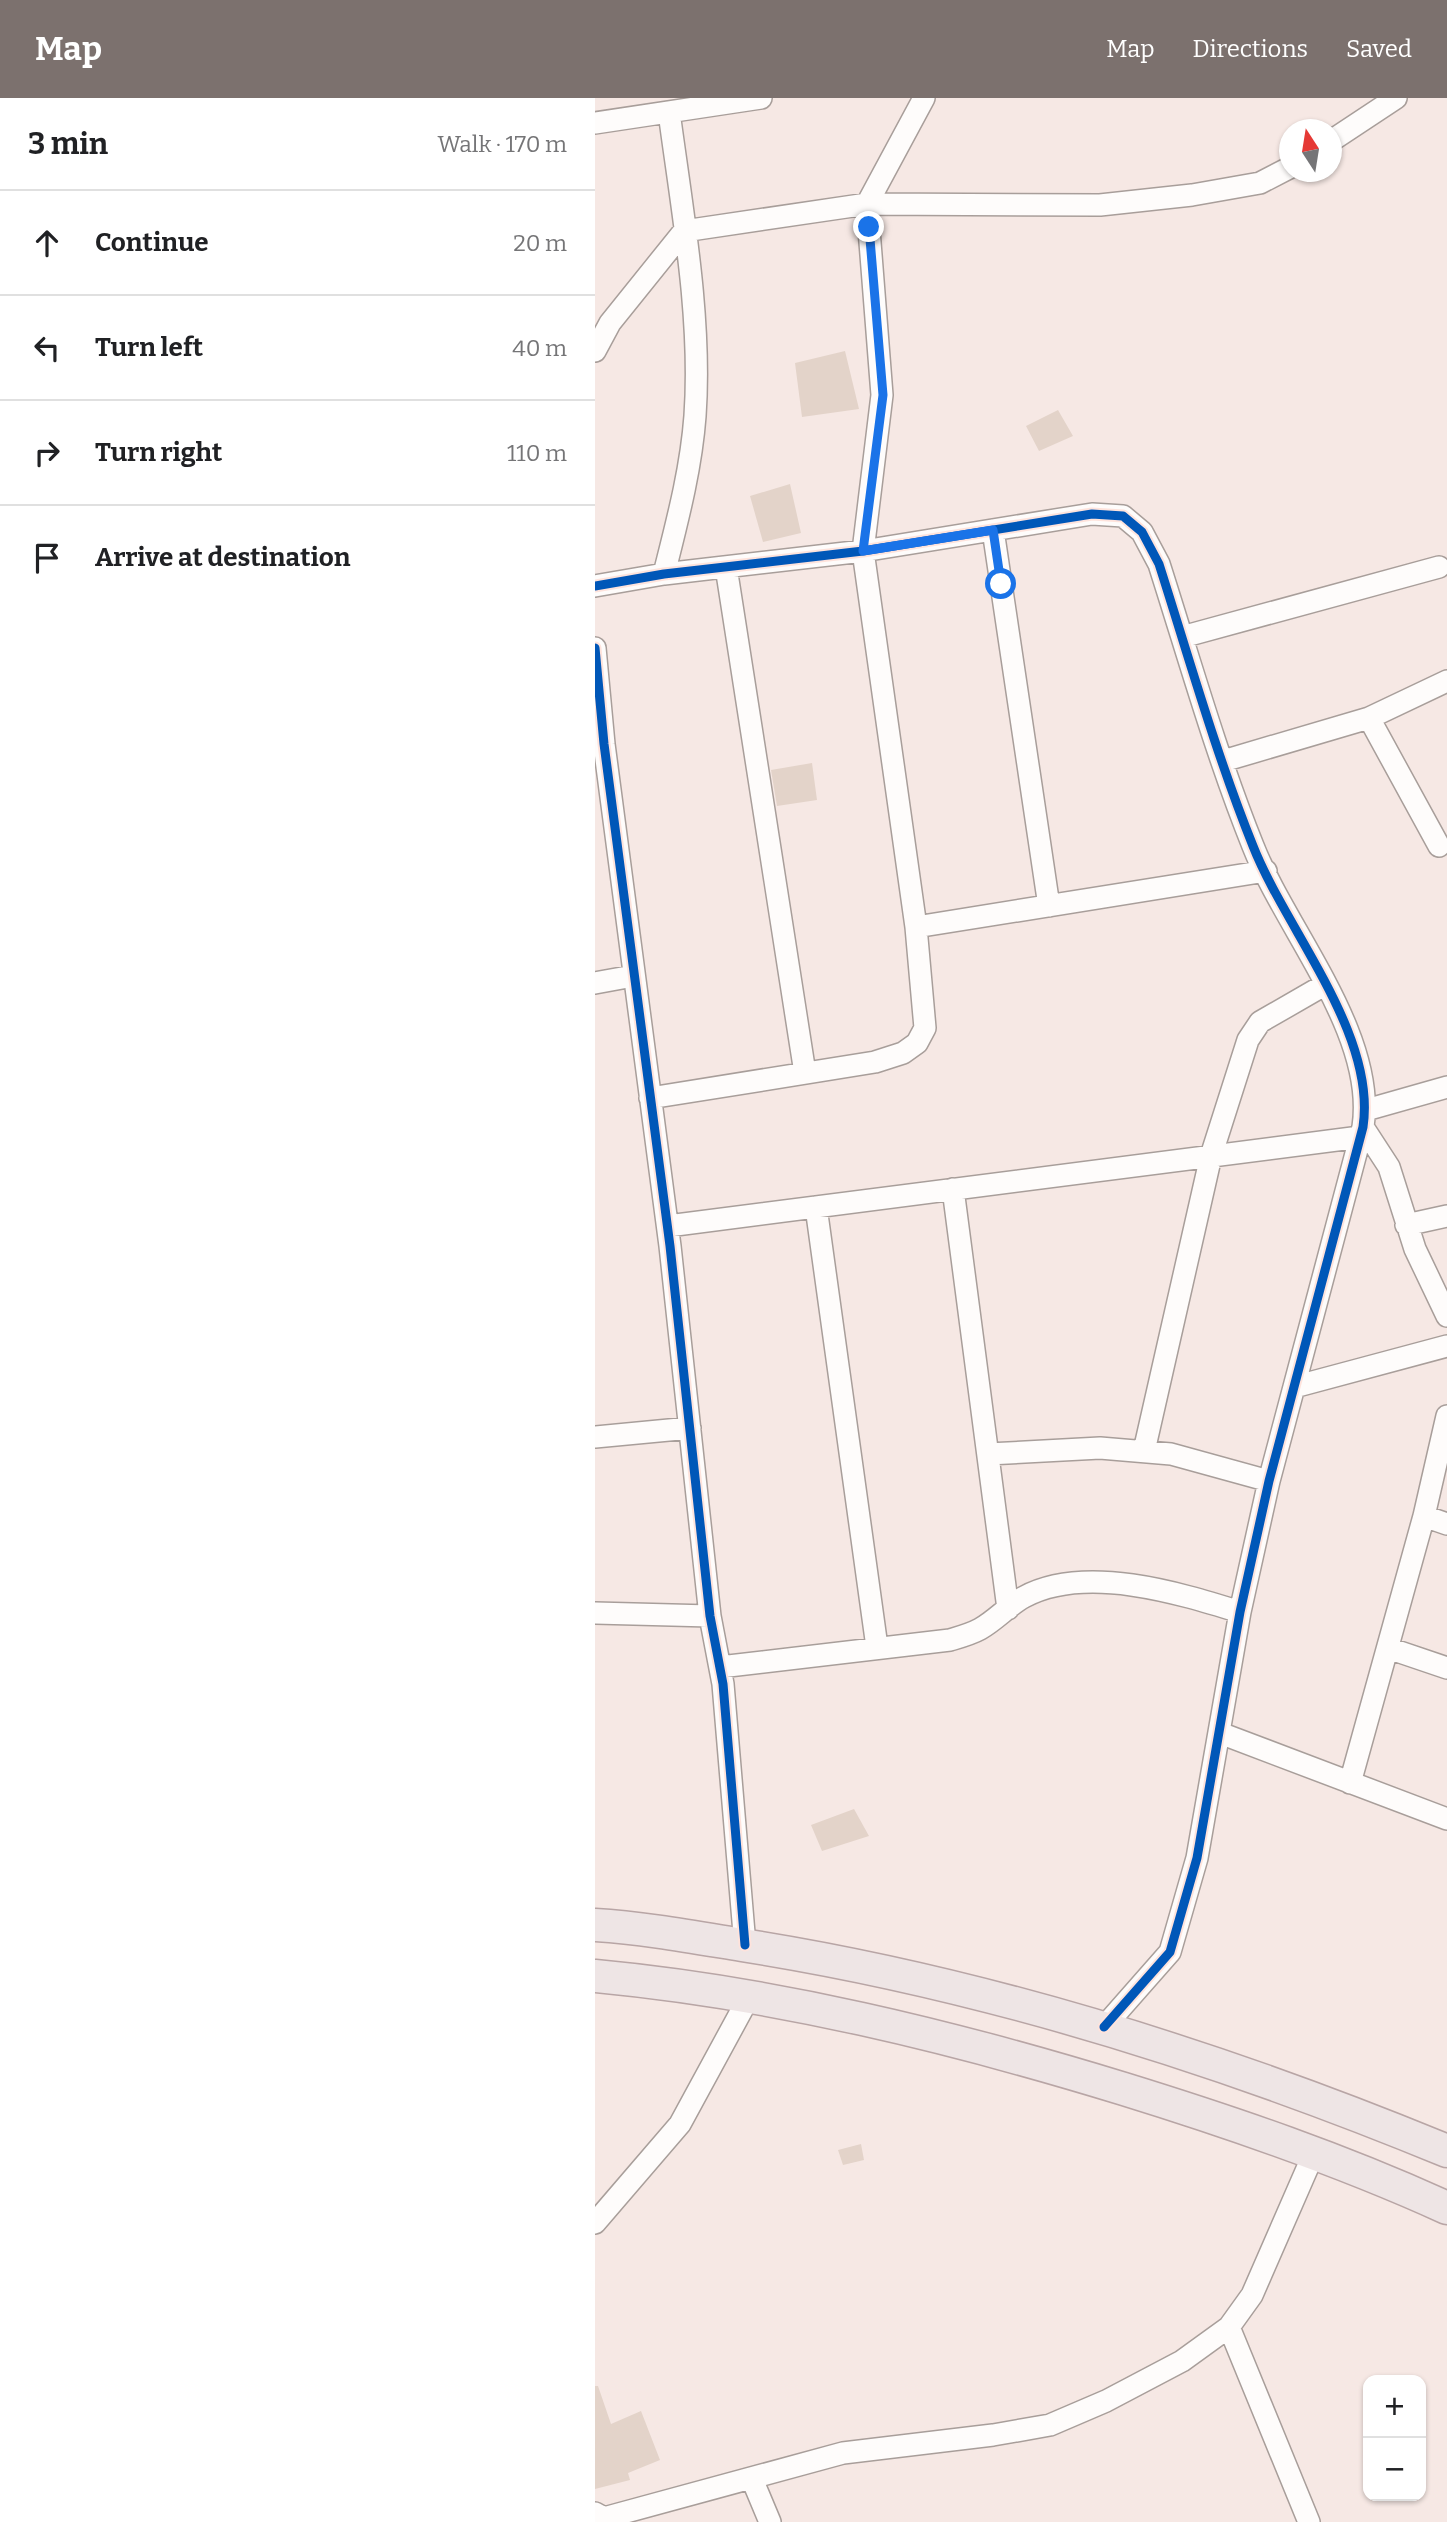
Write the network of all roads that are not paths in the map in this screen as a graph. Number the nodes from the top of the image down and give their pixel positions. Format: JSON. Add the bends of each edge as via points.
{"nodes":[{"id":1,"x":761,"y":98,"type":"edge"},
{"id":2,"x":924,"y":98,"type":"edge"},
{"id":3,"x":1396,"y":98,"type":"edge"},
{"id":4,"x":669,"y":112,"type":"junction"},
{"id":5,"x":595,"y":123,"type":"edge"},
{"id":6,"x":1342,"y":134,"type":"edge"},
{"id":7,"x":1279,"y":174,"type":"edge"},
{"id":8,"x":867,"y":204,"type":"junction"},
{"id":9,"x":684,"y":231,"type":"junction"},
{"id":10,"x":595,"y":351,"type":"edge"},
{"id":11,"x":993,"y":530,"type":"junction"},
{"id":12,"x":863,"y":551,"type":"junction"},
{"id":13,"x":726,"y":567,"type":"junction"},
{"id":14,"x":1439,"y":567,"type":"dead end"},
{"id":15,"x":664,"y":574,"type":"junction"},
{"id":16,"x":595,"y":586,"type":"edge"},
{"id":17,"x":1182,"y":637,"type":"junction"},
{"id":18,"x":595,"y":648,"type":"edge"},
{"id":19,"x":1447,"y":681,"type":"edge"},
{"id":20,"x":1369,"y":718,"type":"junction"},
{"id":21,"x":1223,"y":761,"type":"junction"},
{"id":22,"x":617,"y":843,"type":"junction"},
{"id":23,"x":595,"y":844,"type":"edge"},
{"id":24,"x":1439,"y":846,"type":"dead end"},
{"id":25,"x":1266,"y":871,"type":"junction"},
{"id":26,"x":1049,"y":906,"type":"junction"},
{"id":27,"x":916,"y":927,"type":"junction"},
{"id":28,"x":633,"y":976,"type":"junction"},
{"id":29,"x":595,"y":983,"type":"edge"},
{"id":30,"x":1326,"y":984,"type":"junction"},
{"id":31,"x":805,"y":1073,"type":"junction"},
{"id":32,"x":1447,"y":1087,"type":"edge"},
{"id":33,"x":650,"y":1098,"type":"junction"},
{"id":34,"x":1363,"y":1125,"type":"junction"},
{"id":35,"x":1211,"y":1156,"type":"junction"},
{"id":36,"x":953,"y":1189,"type":"junction"},
{"id":37,"x":816,"y":1207,"type":"junction"},
{"id":38,"x":1447,"y":1216,"type":"edge"},
{"id":39,"x":1406,"y":1225,"type":"junction"},
{"id":40,"x":667,"y":1226,"type":"junction"},
{"id":41,"x":1447,"y":1316,"type":"edge"},
{"id":42,"x":1447,"y":1346,"type":"edge"},
{"id":43,"x":1294,"y":1387,"type":"junction"},
{"id":44,"x":1447,"y":1416,"type":"edge"},
{"id":45,"x":690,"y":1428,"type":"junction"},
{"id":46,"x":595,"y":1437,"type":"edge"},
{"id":47,"x":1144,"y":1451,"type":"junction"},
{"id":48,"x":988,"y":1454,"type":"junction"},
{"id":49,"x":1269,"y":1481,"type":"junction"},
{"id":50,"x":1425,"y":1516,"type":"junction"},
{"id":51,"x":1447,"y":1524,"type":"edge"},
{"id":52,"x":1008,"y":1609,"type":"junction"},
{"id":53,"x":1240,"y":1612,"type":"junction"},
{"id":54,"x":595,"y":1613,"type":"edge"},
{"id":55,"x":710,"y":1616,"type":"junction"},
{"id":56,"x":877,"y":1647,"type":"junction"},
{"id":57,"x":1388,"y":1648,"type":"junction"},
{"id":58,"x":720,"y":1667,"type":"junction"},
{"id":59,"x":1447,"y":1668,"type":"edge"},
{"id":60,"x":1220,"y":1732,"type":"junction"},
{"id":61,"x":1350,"y":1783,"type":"junction"},
{"id":62,"x":1447,"y":1819,"type":"edge"},
{"id":63,"x":595,"y":1924,"type":"edge"},
{"id":64,"x":745,"y":1945,"type":"junction"},
{"id":65,"x":595,"y":1976,"type":"edge"},
{"id":66,"x":749,"y":1997,"type":"junction"},
{"id":67,"x":1104,"y":2027,"type":"junction"},
{"id":68,"x":1447,"y":2151,"type":"edge"},
{"id":69,"x":1314,"y":2154,"type":"junction"},
{"id":70,"x":1447,"y":2208,"type":"edge"},
{"id":71,"x":595,"y":2224,"type":"edge"},
{"id":72,"x":1229,"y":2327,"type":"junction"},
{"id":73,"x":752,"y":2479,"type":"junction"},
{"id":74,"x":595,"y":2513,"type":"edge"},
{"id":75,"x":770,"y":2522,"type":"edge"},
{"id":76,"x":1309,"y":2522,"type":"edge"}],
"edges":[{"from":1,"to":4,"type":"street"},
{"from":2,"to":8,"type":"street"},
{"from":3,"to":6,"type":"street"},
{"from":4,"to":5,"type":"street"},
{"from":4,"to":9,"type":"street"},
{"from":7,"to":8,"type":"street","via":[[1260,183],[1192,195],[1100,205]]},
{"from":8,"to":9,"type":"street"},
{"from":8,"to":12,"type":"street","via":[[883,395]]},
{"from":9,"to":10,"type":"street","via":[[610,323]]},
{"from":9,"to":15,"type":"street","via":[[695,344],[695,415],[687,480]]},
{"from":11,"to":12,"type":"street"},
{"from":11,"to":17,"type":"street","via":[[1058,517],[1123,516],[1142,532],[1159,564]]},
{"from":11,"to":26,"type":"street"},
{"from":12,"to":13,"type":"street"},
{"from":12,"to":27,"type":"street"},
{"from":13,"to":15,"type":"street"},
{"from":13,"to":31,"type":"street"},
{"from":14,"to":17,"type":"street"},
{"from":15,"to":16,"type":"street"},
{"from":17,"to":21,"type":"street"},
{"from":18,"to":22,"type":"street"},
{"from":19,"to":20,"type":"street"},
{"from":20,"to":21,"type":"street"},
{"from":20,"to":24,"type":"street"},
{"from":21,"to":25,"type":"street"},
{"from":22,"to":23,"type":"street"},
{"from":22,"to":28,"type":"street"},
{"from":25,"to":26,"type":"street"},
{"from":25,"to":30,"type":"street"},
{"from":26,"to":27,"type":"street"},
{"from":27,"to":31,"type":"street","via":[[925,1028],[917,1043],[875,1062]]},
{"from":28,"to":29,"type":"street"},
{"from":28,"to":33,"type":"street"},
{"from":30,"to":34,"type":"street","via":[[1364,1078]]},
{"from":30,"to":35,"type":"street","via":[[1260,1022],[1248,1040]]},
{"from":31,"to":33,"type":"street"},
{"from":32,"to":34,"type":"street"},
{"from":33,"to":40,"type":"street"},
{"from":34,"to":35,"type":"street"},
{"from":34,"to":39,"type":"street","via":[[1389,1167]]},
{"from":34,"to":43,"type":"street"},
{"from":35,"to":36,"type":"street"},
{"from":35,"to":47,"type":"street"},
{"from":36,"to":37,"type":"street"},
{"from":36,"to":48,"type":"street"},
{"from":37,"to":40,"type":"street"},
{"from":37,"to":56,"type":"street"},
{"from":38,"to":39,"type":"street"},
{"from":39,"to":41,"type":"street"},
{"from":40,"to":45,"type":"street"},
{"from":42,"to":43,"type":"street"},
{"from":43,"to":49,"type":"street"},
{"from":44,"to":50,"type":"street"},
{"from":45,"to":46,"type":"street"},
{"from":45,"to":55,"type":"street"},
{"from":47,"to":48,"type":"street","via":[[1100,1448]]},
{"from":47,"to":49,"type":"street"},
{"from":48,"to":52,"type":"street"},
{"from":49,"to":53,"type":"street"},
{"from":50,"to":51,"type":"street"},
{"from":50,"to":57,"type":"street"},
{"from":52,"to":53,"type":"street","via":[[1024,1597],[1053,1587],[1094,1583],[1138,1584]]},
{"from":52,"to":56,"type":"street","via":[[979,1630],[950,1640]]},
{"from":53,"to":60,"type":"street"},
{"from":54,"to":55,"type":"street"},
{"from":55,"to":58,"type":"street"},
{"from":56,"to":58,"type":"street"},
{"from":57,"to":59,"type":"street"},
{"from":57,"to":61,"type":"street"},
{"from":58,"to":64,"type":"street"},
{"from":60,"to":61,"type":"street"},
{"from":60,"to":67,"type":"street","via":[[1197,1857],[1170,1952]]},
{"from":61,"to":62,"type":"street"},
{"from":63,"to":64,"type":"main road"},
{"from":64,"to":67,"type":"main road","via":[[850,1962]]},
{"from":65,"to":66,"type":"main road"},
{"from":66,"to":69,"type":"main road","via":[[911,2028],[1234,2123]]},
{"from":66,"to":71,"type":"street","via":[[680,2123]]},
{"from":67,"to":68,"type":"main road","via":[[1328,2102]]},
{"from":69,"to":70,"type":"main road"},
{"from":69,"to":72,"type":"street","via":[[1252,2295]]},
{"from":72,"to":73,"type":"street","via":[[1181,2361],[1106,2402],[1049,2425],[843,2453]]},
{"from":72,"to":76,"type":"street"},
{"from":73,"to":74,"type":"street","via":[[604,2518]]},
{"from":73,"to":75,"type":"street"}]}
